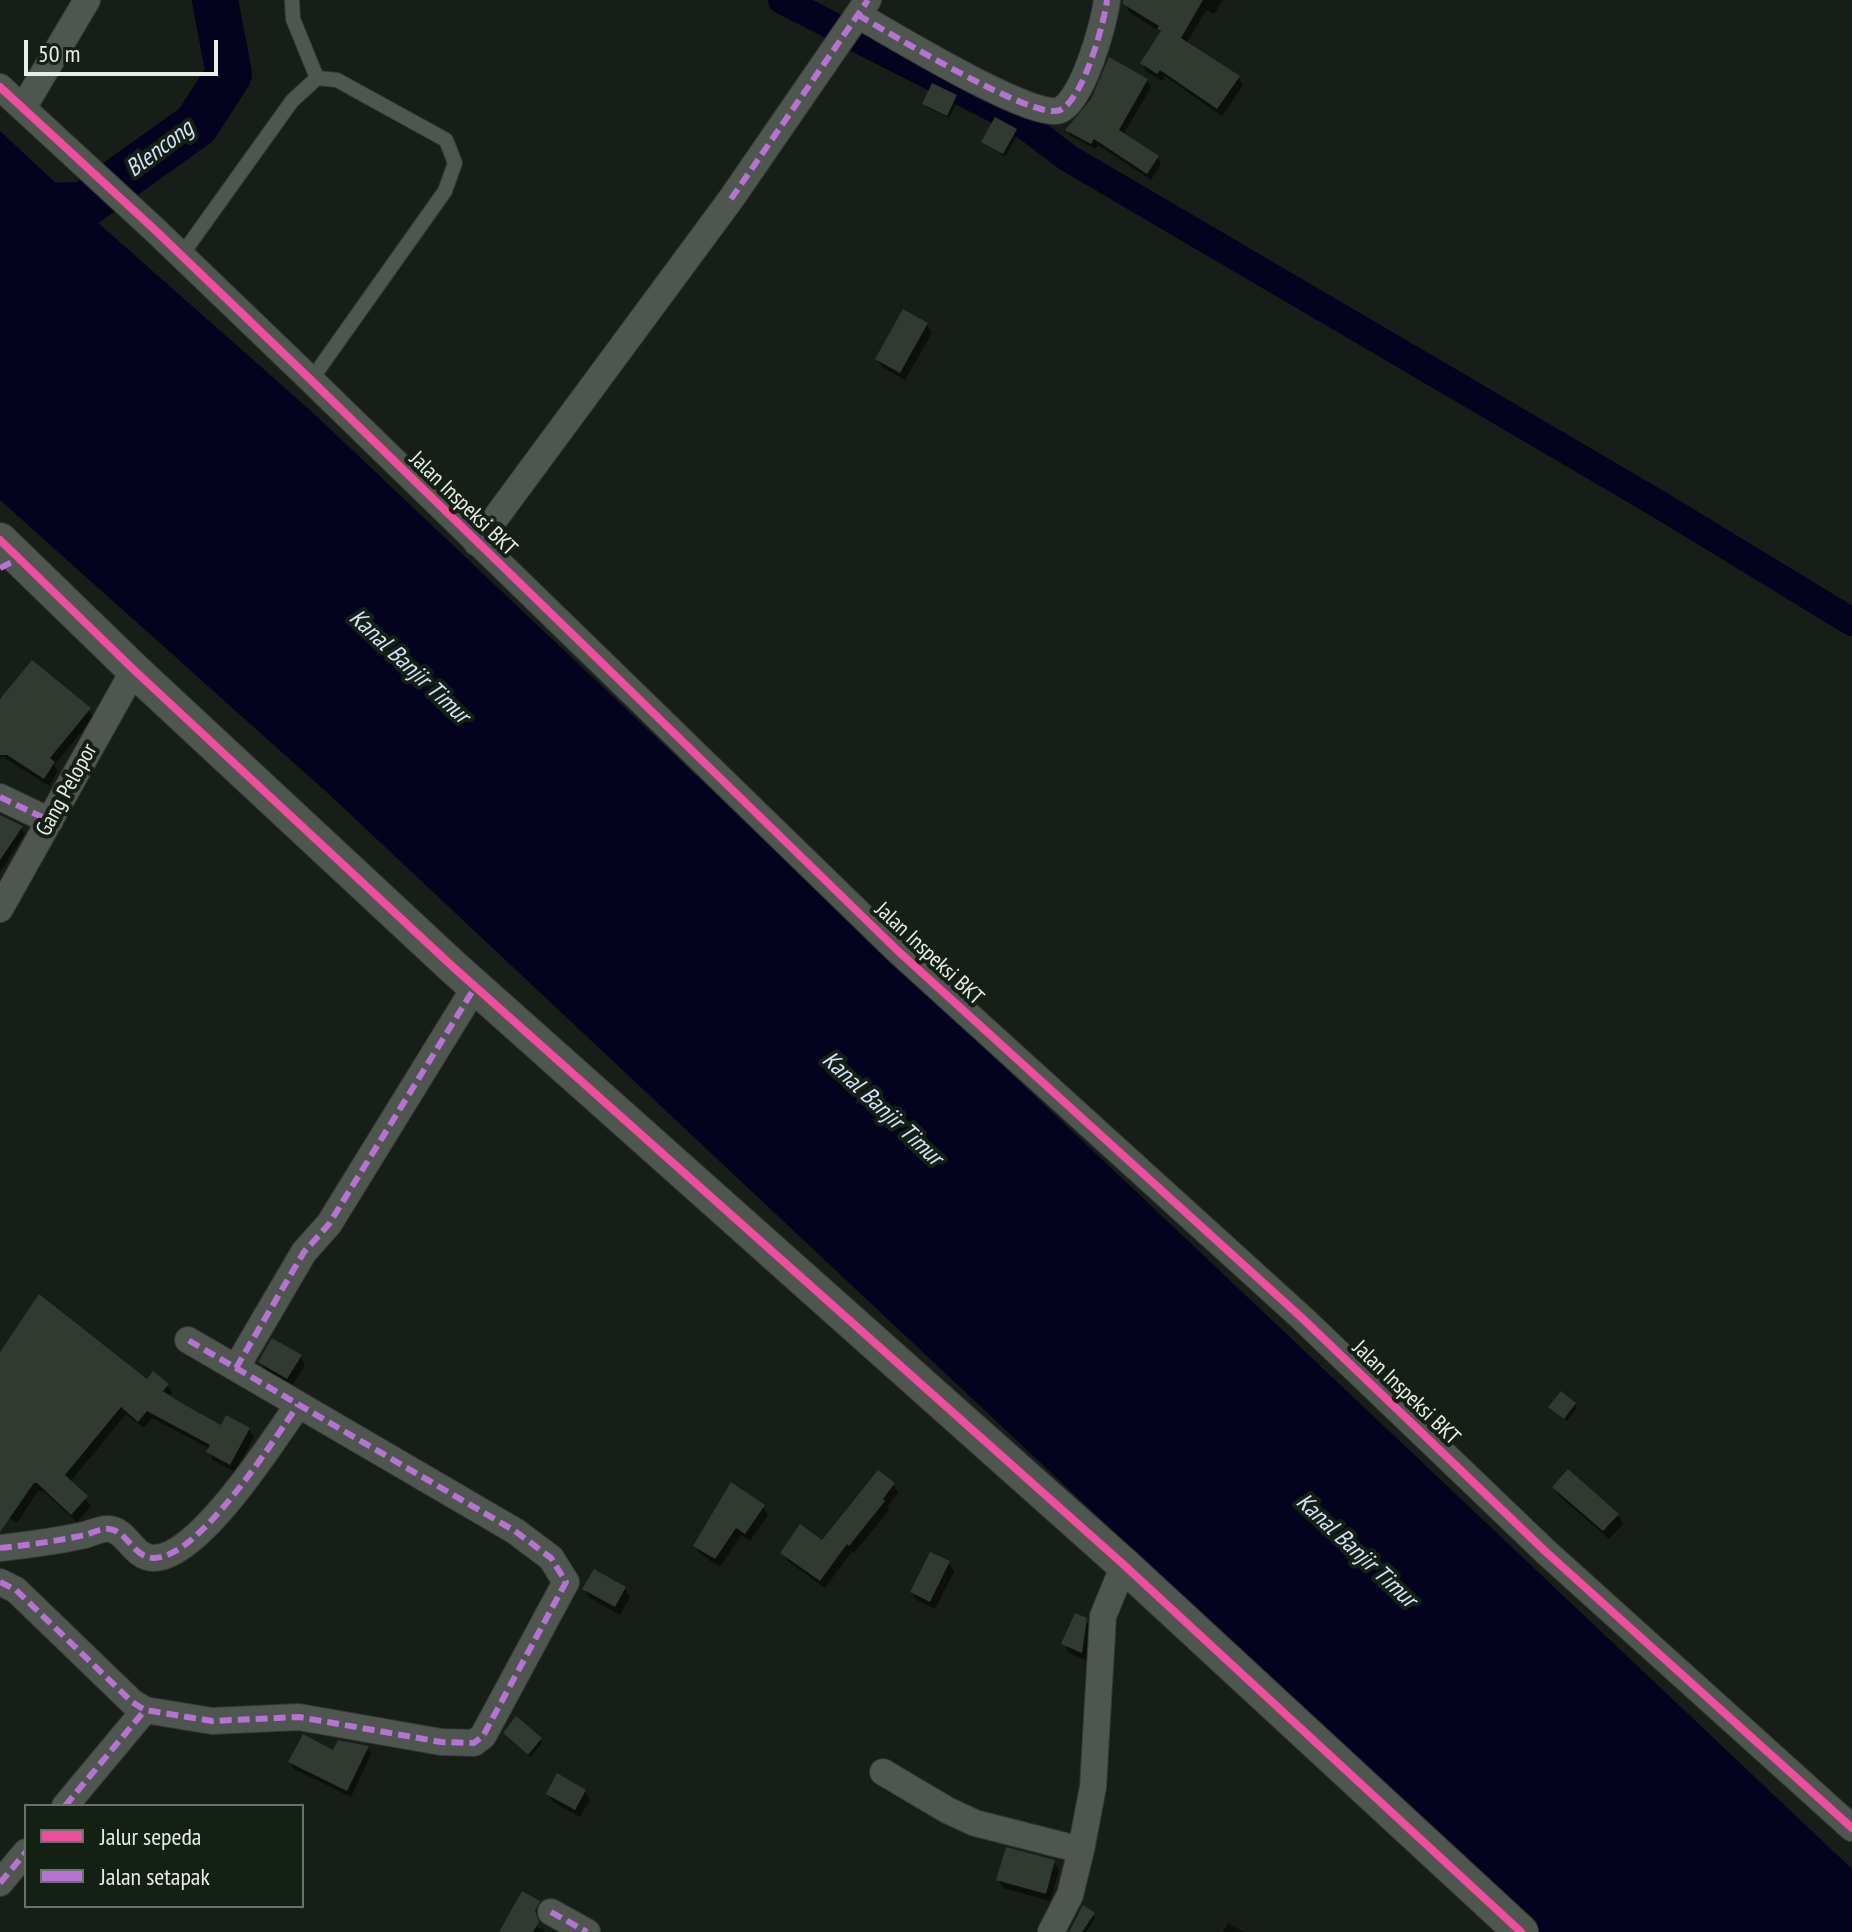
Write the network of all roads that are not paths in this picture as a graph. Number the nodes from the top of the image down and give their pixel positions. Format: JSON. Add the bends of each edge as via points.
{"nodes":[{"id":1,"x":87,"y":0,"type":"edge"},
{"id":2,"x":292,"y":0,"type":"edge"},
{"id":3,"x":1107,"y":0,"type":"edge"},
{"id":4,"x":860,"y":13,"type":"edge"},
{"id":5,"x":317,"y":78,"type":"junction"},
{"id":6,"x":0,"y":87,"type":"edge"},
{"id":7,"x":23,"y":108,"type":"junction"},
{"id":8,"x":181,"y":256,"type":"junction"},
{"id":9,"x":311,"y":380,"type":"junction"},
{"id":10,"x":477,"y":543,"type":"junction"},
{"id":11,"x":6,"y":556,"type":"edge"},
{"id":12,"x":134,"y":670,"type":"junction"},
{"id":13,"x":0,"y":797,"type":"edge"},
{"id":14,"x":50,"y":821,"type":"junction"},
{"id":15,"x":0,"y":909,"type":"edge"},
{"id":16,"x":475,"y":987,"type":"junction"},
{"id":17,"x":188,"y":1340,"type":"dead end"},
{"id":18,"x":236,"y":1368,"type":"junction"},
{"id":19,"x":298,"y":1405,"type":"junction"},
{"id":20,"x":0,"y":1548,"type":"edge"},
{"id":21,"x":1124,"y":1565,"type":"junction"},
{"id":22,"x":0,"y":1582,"type":"edge"},
{"id":23,"x":145,"y":1710,"type":"junction"},
{"id":24,"x":883,"y":1772,"type":"dead end"},
{"id":25,"x":67,"y":1804,"type":"edge"},
{"id":26,"x":1852,"y":1828,"type":"edge"},
{"id":27,"x":1081,"y":1850,"type":"junction"},
{"id":28,"x":24,"y":1854,"type":"edge"},
{"id":29,"x":0,"y":1883,"type":"edge"},
{"id":30,"x":551,"y":1912,"type":"dead end"},
{"id":31,"x":587,"y":1932,"type":"edge"},
{"id":32,"x":1051,"y":1932,"type":"edge"},
{"id":33,"x":1521,"y":1932,"type":"edge"}],
"edges":[{"from":1,"to":7,"type":"street"},
{"from":2,"to":5,"type":"lane","via":[[293,19]]},
{"from":3,"to":4,"type":"street","via":[[1089,65],[1064,108],[1056,112],[1039,110],[958,72]]},
{"from":4,"to":10,"type":"street","via":[[731,199]]},
{"from":5,"to":8,"type":"lane","via":[[292,101]]},
{"from":5,"to":9,"type":"lane","via":[[337,80],[446,140],[455,163],[445,191]]},
{"from":6,"to":7,"type":"street","name":"Jalan Inspeksi BKT"},
{"from":7,"to":8,"type":"street","name":"Jalan Inspeksi BKT"},
{"from":8,"to":9,"type":"street","name":"Jalan Inspeksi BKT"},
{"from":9,"to":10,"type":"street","name":"Jalan Inspeksi BKT"},
{"from":10,"to":26,"type":"street","name":"Jalan Inspeksi BKT","via":[[898,951]]},
{"from":11,"to":12,"type":"street"},
{"from":12,"to":14,"type":"street","name":"Gang Pelopor"},
{"from":12,"to":16,"type":"street"},
{"from":13,"to":14,"type":"street"},
{"from":14,"to":15,"type":"street","name":"Gang Pelopor"},
{"from":16,"to":18,"type":"street","via":[[329,1224],[304,1252]]},
{"from":16,"to":21,"type":"street"},
{"from":17,"to":18,"type":"street"},
{"from":18,"to":19,"type":"street"},
{"from":19,"to":20,"type":"street","via":[[206,1526],[166,1556],[138,1553],[107,1529]]},
{"from":19,"to":23,"type":"street","via":[[515,1531],[551,1558],[566,1582],[483,1736],[474,1743],[299,1717],[212,1721]]},
{"from":21,"to":27,"type":"street","via":[[1103,1616],[1093,1787]]},
{"from":21,"to":33,"type":"street"},
{"from":22,"to":23,"type":"street","via":[[16,1590]]},
{"from":23,"to":25,"type":"street"},
{"from":24,"to":27,"type":"street","via":[[975,1823]]},
{"from":27,"to":32,"type":"street","via":[[1070,1895]]},
{"from":28,"to":29,"type":"street"},
{"from":30,"to":31,"type":"street"}]}
